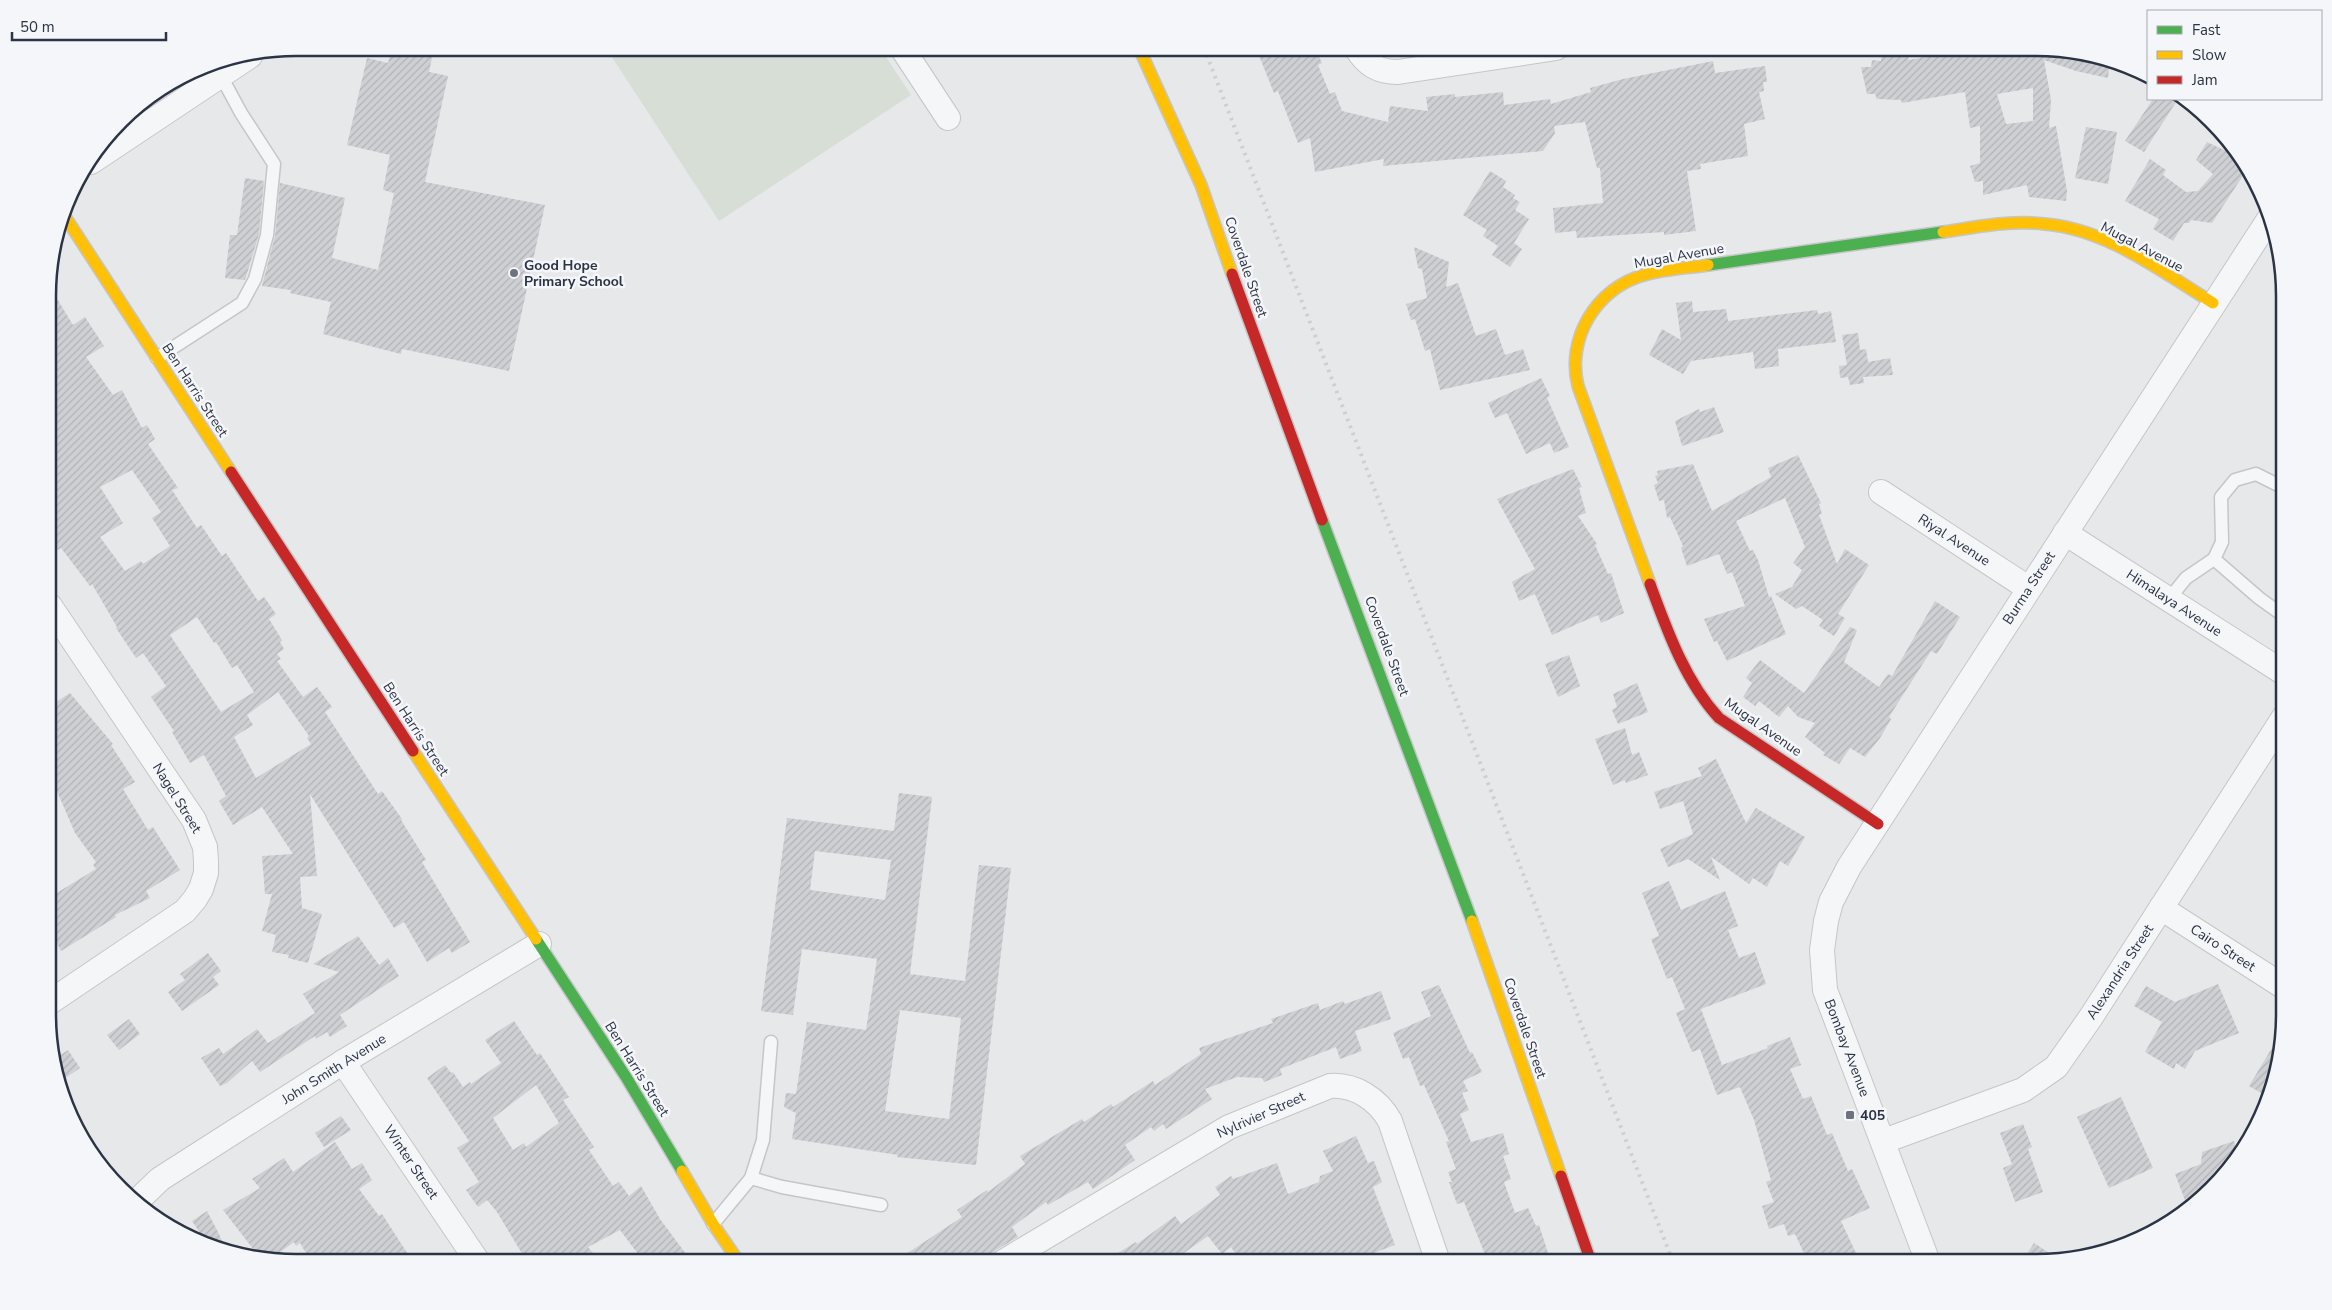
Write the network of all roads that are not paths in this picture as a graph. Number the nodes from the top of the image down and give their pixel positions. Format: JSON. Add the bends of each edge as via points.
{"nodes":[{"id":1,"x":907,"y":56,"type":"edge"},
{"id":2,"x":1143,"y":56,"type":"edge"},
{"id":3,"x":1363,"y":56,"type":"edge"},
{"id":4,"x":1503,"y":56,"type":"edge"},
{"id":5,"x":240,"y":63,"type":"edge"},
{"id":6,"x":221,"y":76,"type":"junction"},
{"id":7,"x":948,"y":118,"type":"dead end"},
{"id":8,"x":103,"y":154,"type":"edge"},
{"id":9,"x":68,"y":221,"type":"edge"},
{"id":10,"x":2265,"y":225,"type":"edge"},
{"id":11,"x":2213,"y":303,"type":"junction"},
{"id":12,"x":157,"y":358,"type":"junction"},
{"id":13,"x":2276,"y":484,"type":"edge"},
{"id":14,"x":1881,"y":492,"type":"dead end"},
{"id":15,"x":2065,"y":533,"type":"junction"},
{"id":16,"x":2214,"y":559,"type":"junction"},
{"id":17,"x":2028,"y":588,"type":"junction"},
{"id":18,"x":2169,"y":599,"type":"junction"},
{"id":19,"x":2276,"y":610,"type":"edge"},
{"id":20,"x":56,"y":615,"type":"edge"},
{"id":21,"x":2276,"y":668,"type":"edge"},
{"id":22,"x":2276,"y":729,"type":"edge"},
{"id":23,"x":1878,"y":824,"type":"junction"},
{"id":24,"x":2161,"y":908,"type":"junction"},
{"id":25,"x":539,"y":944,"type":"junction"},
{"id":26,"x":1824,"y":973,"type":"joint"},
{"id":27,"x":2276,"y":982,"type":"edge"},
{"id":28,"x":56,"y":998,"type":"edge"},
{"id":29,"x":771,"y":1042,"type":"dead end"},
{"id":30,"x":343,"y":1062,"type":"junction"},
{"id":31,"x":1884,"y":1141,"type":"junction"},
{"id":32,"x":751,"y":1178,"type":"junction"},
{"id":33,"x":142,"y":1197,"type":"edge"},
{"id":34,"x":881,"y":1205,"type":"dead end"},
{"id":35,"x":713,"y":1224,"type":"junction"},
{"id":36,"x":471,"y":1254,"type":"edge"},
{"id":37,"x":734,"y":1254,"type":"edge"},
{"id":38,"x":1016,"y":1254,"type":"edge"},
{"id":39,"x":1433,"y":1254,"type":"edge"},
{"id":40,"x":1588,"y":1254,"type":"edge"},
{"id":41,"x":1925,"y":1254,"type":"edge"}],
"edges":[{"from":1,"to":7,"type":"street"},
{"from":2,"to":40,"type":"street","name":"Coverdale Street","via":[[1201,185],[1265,367],[1460,887]]},
{"from":3,"to":4,"type":"street","via":[[1375,69],[1384,72]]},
{"from":5,"to":6,"type":"street"},
{"from":6,"to":8,"type":"street"},
{"from":6,"to":12,"type":"lane","via":[[274,164],[267,234],[255,279],[242,303]]},
{"from":9,"to":12,"type":"street","name":"Ben Harris Street"},
{"from":10,"to":11,"type":"street","name":"Burma Street"},
{"from":11,"to":15,"type":"street","name":"Burma Street"},
{"from":11,"to":23,"type":"street","name":"Mugal Avenue","via":[[2124,251],[2082,232],[2056,225],[2020,223],[1643,275],[1630,280],[1595,305],[1578,339],[1576,376],[1669,636],[1696,689],[1719,718]]},
{"from":12,"to":25,"type":"street","name":"Ben Harris Street"},
{"from":13,"to":16,"type":"lane","via":[[2256,474],[2235,480],[2221,497],[2222,542]]},
{"from":14,"to":17,"type":"street","name":"Riyal Avenue"},
{"from":15,"to":17,"type":"street","name":"Burma Street"},
{"from":15,"to":18,"type":"street","name":"Himalaya Avenue"},
{"from":16,"to":18,"type":"lane","via":[[2186,578]]},
{"from":16,"to":19,"type":"lane"},
{"from":17,"to":23,"type":"street","name":"Burma Street"},
{"from":18,"to":21,"type":"street","name":"Himalaya Avenue"},
{"from":20,"to":28,"type":"street","name":"Nagel Street","via":[[194,820],[205,847],[206,861],[201,889],[185,911]]},
{"from":22,"to":24,"type":"street","name":"Alexandria Street"},
{"from":23,"to":26,"type":"street","name":"Burma Street","via":[[1848,867],[1831,902],[1822,944]]},
{"from":24,"to":27,"type":"street","name":"Cairo Street"},
{"from":24,"to":31,"type":"street","name":"Alexandria Street","via":[[2056,1066],[2023,1090]]},
{"from":25,"to":30,"type":"street","name":"John Smith Avenue"},
{"from":25,"to":35,"type":"street","name":"Ben Harris Street","via":[[626,1077]]},
{"from":26,"to":31,"type":"street","name":"Bombay Avenue","via":[[1825,990],[1833,1014]]},
{"from":29,"to":32,"type":"lane","via":[[763,1140]]},
{"from":30,"to":33,"type":"street","name":"John Smith Avenue","via":[[160,1180]]},
{"from":30,"to":36,"type":"street","name":"Winter Street"},
{"from":31,"to":41,"type":"street","name":"Bombay Avenue"},
{"from":32,"to":34,"type":"lane","via":[[782,1187]]},
{"from":32,"to":35,"type":"lane"},
{"from":35,"to":37,"type":"street","name":"Ben Harris Street"},
{"from":38,"to":39,"type":"street","name":"Nylrivier Street","via":[[1229,1126],[1330,1086],[1344,1085],[1364,1095],[1390,1120]]}]}
